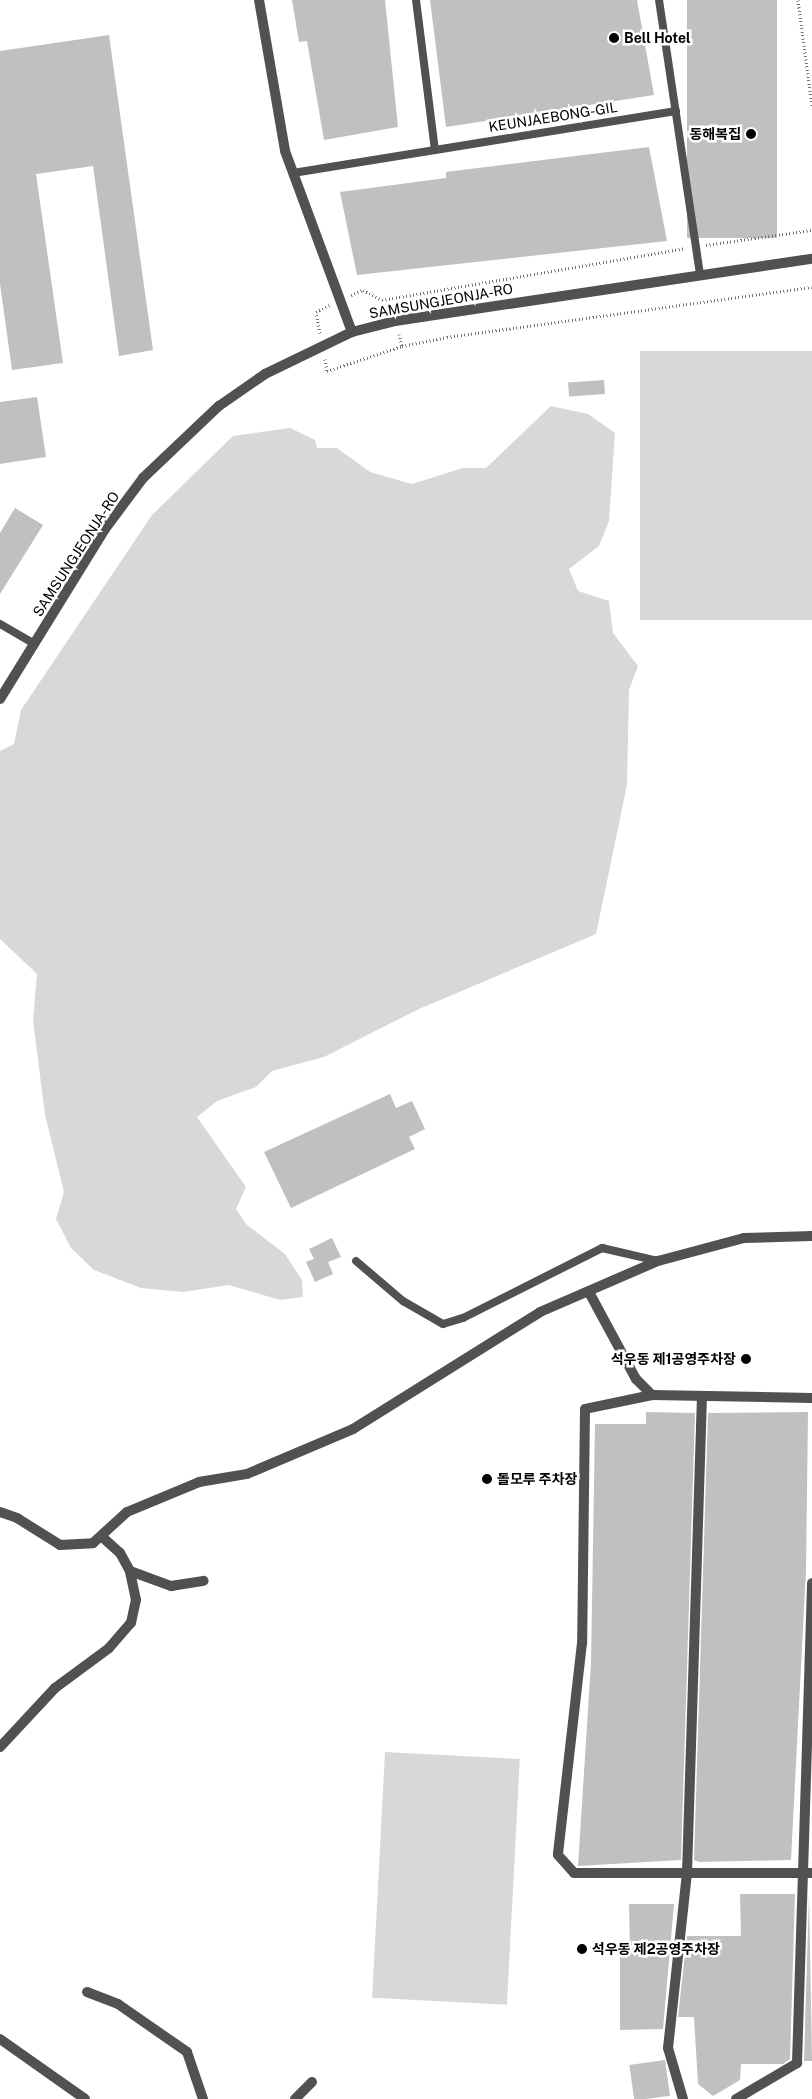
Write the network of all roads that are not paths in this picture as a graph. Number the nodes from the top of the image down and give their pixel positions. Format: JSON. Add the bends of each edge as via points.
{"nodes":[{"id":1,"x":259,"y":0,"type":"edge"},
{"id":2,"x":416,"y":0,"type":"edge"},
{"id":3,"x":659,"y":0,"type":"edge"},
{"id":4,"x":676,"y":111,"type":"junction"},
{"id":5,"x":436,"y":150,"type":"junction"},
{"id":6,"x":293,"y":172,"type":"junction"},
{"id":7,"x":812,"y":259,"type":"edge"},
{"id":8,"x":700,"y":273,"type":"junction"},
{"id":9,"x":352,"y":332,"type":"junction"},
{"id":10,"x":0,"y":624,"type":"edge"},
{"id":11,"x":34,"y":644,"type":"junction"},
{"id":12,"x":0,"y":699,"type":"edge"},
{"id":13,"x":812,"y":1236,"type":"edge"},
{"id":14,"x":356,"y":1261,"type":"dead end"},
{"id":15,"x":658,"y":1261,"type":"junction"},
{"id":16,"x":590,"y":1294,"type":"junction"},
{"id":17,"x":652,"y":1395,"type":"junction"},
{"id":18,"x":702,"y":1396,"type":"junction"},
{"id":19,"x":812,"y":1398,"type":"edge"},
{"id":20,"x":0,"y":1512,"type":"edge"},
{"id":21,"x":101,"y":1536,"type":"junction"},
{"id":22,"x":130,"y":1571,"type":"junction"},
{"id":23,"x":204,"y":1581,"type":"dead end"},
{"id":24,"x":812,"y":1583,"type":"edge"},
{"id":25,"x":0,"y":1747,"type":"edge"},
{"id":26,"x":687,"y":1873,"type":"junction"},
{"id":27,"x":812,"y":1873,"type":"edge"},
{"id":28,"x":801,"y":1874,"type":"junction"},
{"id":29,"x":87,"y":1992,"type":"dead end"},
{"id":30,"x":0,"y":2039,"type":"edge"},
{"id":31,"x":312,"y":2082,"type":"dead end"},
{"id":32,"x":85,"y":2099,"type":"edge"},
{"id":33,"x":203,"y":2099,"type":"edge"},
{"id":34,"x":296,"y":2099,"type":"edge"},
{"id":35,"x":683,"y":2099,"type":"edge"},
{"id":36,"x":736,"y":2099,"type":"edge"}],
"edges":[{"from":1,"to":6,"type":"street","via":[[278,118]]},
{"from":2,"to":5,"type":"lane"},
{"from":3,"to":4,"type":"lane"},
{"from":4,"to":5,"type":"lane","name":"KEUNJAEBONG-GIL"},
{"from":4,"to":8,"type":"lane"},
{"from":5,"to":6,"type":"lane","name":"KEUNJAEBONG-GIL"},
{"from":6,"to":9,"type":"street"},
{"from":7,"to":8,"type":"street","name":"SAMSUNGJEONJA-RO"},
{"from":8,"to":9,"type":"street","name":"SAMSUNGJEONJA-RO","via":[[395,321]]},
{"from":9,"to":11,"type":"street","name":"SAMSUNGJEONJA-RO","via":[[265,374],[219,406],[176,445],[105,529]]},
{"from":10,"to":11,"type":"lane"},
{"from":11,"to":12,"type":"street","name":"SAMSUNGJEONJA-RO"},
{"from":13,"to":15,"type":"street","via":[[744,1238]]},
{"from":14,"to":15,"type":"lane","via":[[403,1301],[443,1324],[464,1318],[602,1248]]},
{"from":15,"to":16,"type":"street"},
{"from":16,"to":17,"type":"street","via":[[636,1379]]},
{"from":16,"to":21,"type":"street","via":[[540,1312],[353,1429],[247,1474],[199,1482],[127,1512]]},
{"from":17,"to":18,"type":"street"},
{"from":17,"to":26,"type":"street","via":[[586,1409],[582,1643],[558,1855],[574,1874]]},
{"from":18,"to":19,"type":"street"},
{"from":18,"to":26,"type":"street"},
{"from":20,"to":21,"type":"street","via":[[17,1518],[60,1545],[93,1543]]},
{"from":21,"to":22,"type":"street","via":[[120,1553]]},
{"from":22,"to":23,"type":"street","via":[[171,1586]]},
{"from":22,"to":25,"type":"street","via":[[136,1600],[131,1623],[108,1648],[55,1688]]},
{"from":24,"to":28,"type":"street"},
{"from":26,"to":28,"type":"street"},
{"from":26,"to":35,"type":"street","via":[[668,2048]]},
{"from":27,"to":28,"type":"street"},
{"from":28,"to":36,"type":"street","via":[[797,2063]]},
{"from":29,"to":33,"type":"street","via":[[118,2004],[187,2052]]},
{"from":30,"to":32,"type":"street"},
{"from":31,"to":34,"type":"street"}]}
